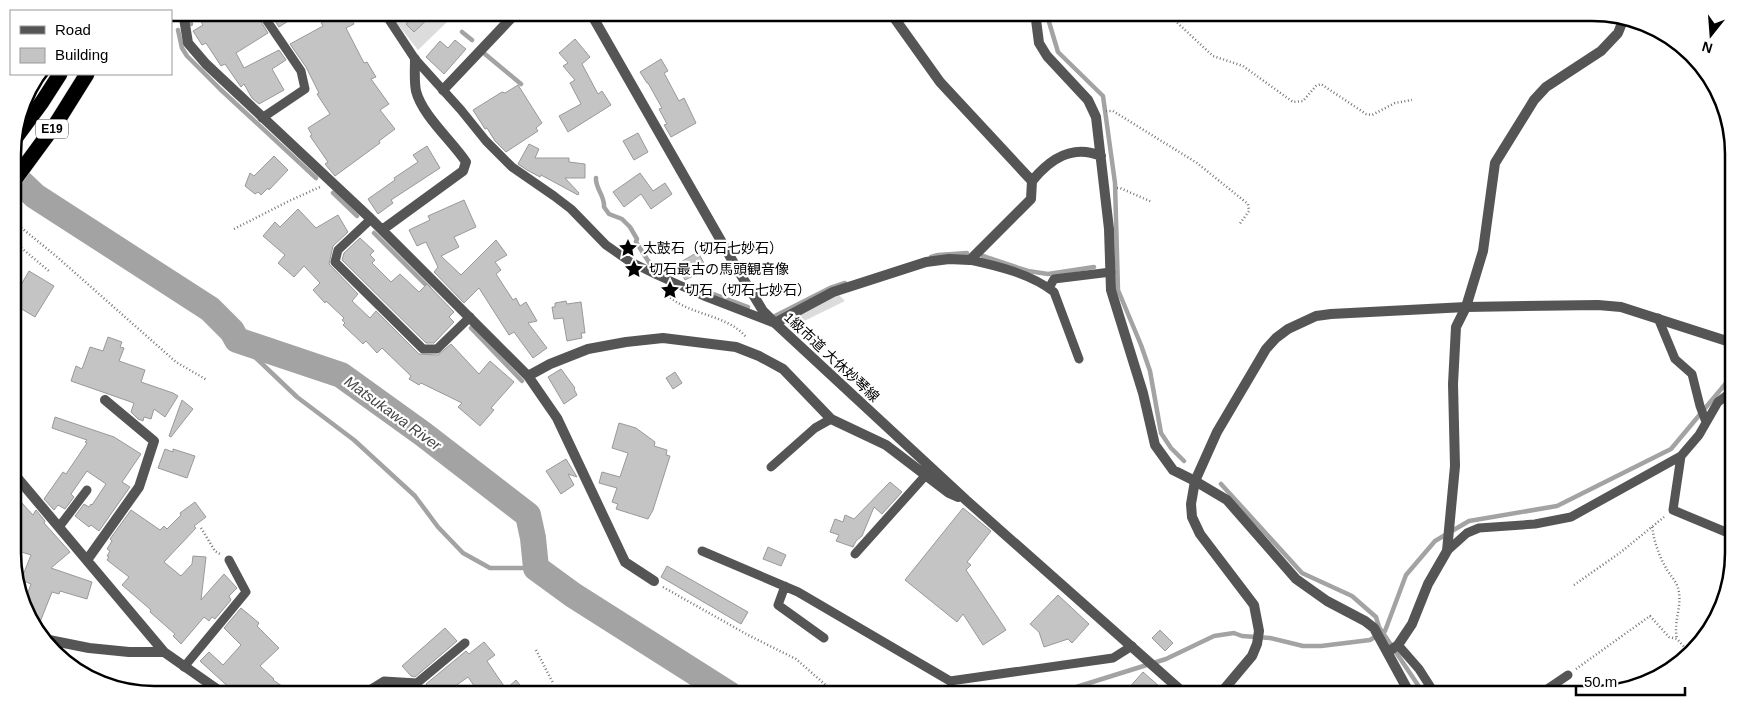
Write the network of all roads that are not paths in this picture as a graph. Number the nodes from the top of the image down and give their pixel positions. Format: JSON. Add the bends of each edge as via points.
{"nodes":[{"id":1,"x":897,"y":21,"type":"edge"},
{"id":2,"x":1036,"y":21,"type":"edge"},
{"id":3,"x":185,"y":22,"type":"edge"},
{"id":4,"x":268,"y":22,"type":"edge"},
{"id":5,"x":390,"y":22,"type":"edge"},
{"id":6,"x":508,"y":22,"type":"edge"},
{"id":7,"x":596,"y":22,"type":"edge"},
{"id":8,"x":1621,"y":25,"type":"edge"},
{"id":9,"x":415,"y":59,"type":"junction"},
{"id":10,"x":59,"y":75,"type":"edge"},
{"id":11,"x":87,"y":75,"type":"edge"},
{"id":12,"x":443,"y":90,"type":"junction"},
{"id":13,"x":262,"y":118,"type":"junction"},
{"id":14,"x":25,"y":126,"type":"edge"},
{"id":15,"x":1101,"y":156,"type":"junction"},
{"id":16,"x":22,"y":170,"type":"edge"},
{"id":17,"x":1032,"y":182,"type":"junction"},
{"id":18,"x":371,"y":219,"type":"junction"},
{"id":19,"x":382,"y":230,"type":"junction"},
{"id":20,"x":970,"y":260,"type":"junction"},
{"id":21,"x":1111,"y":272,"type":"junction"},
{"id":22,"x":1049,"y":288,"type":"junction"},
{"id":23,"x":1466,"y":307,"type":"junction"},
{"id":24,"x":470,"y":318,"type":"junction"},
{"id":25,"x":1658,"y":318,"type":"junction"},
{"id":26,"x":775,"y":323,"type":"junction"},
{"id":27,"x":1725,"y":340,"type":"edge"},
{"id":28,"x":1079,"y":359,"type":"dead end"},
{"id":29,"x":528,"y":376,"type":"junction"},
{"id":30,"x":1725,"y":397,"type":"edge"},
{"id":31,"x":105,"y":400,"type":"dead end"},
{"id":32,"x":831,"y":419,"type":"junction"},
{"id":33,"x":1706,"y":421,"type":"junction"},
{"id":34,"x":1681,"y":456,"type":"junction"},
{"id":35,"x":771,"y":467,"type":"dead end"},
{"id":36,"x":925,"y":476,"type":"junction"},
{"id":37,"x":1195,"y":481,"type":"junction"},
{"id":38,"x":21,"y":482,"type":"edge"},
{"id":39,"x":87,"y":490,"type":"dead end"},
{"id":40,"x":966,"y":500,"type":"junction"},
{"id":41,"x":60,"y":527,"type":"junction"},
{"id":42,"x":1725,"y":531,"type":"edge"},
{"id":43,"x":1448,"y":545,"type":"junction"},
{"id":44,"x":702,"y":551,"type":"dead end"},
{"id":45,"x":855,"y":554,"type":"dead end"},
{"id":46,"x":87,"y":560,"type":"junction"},
{"id":47,"x":229,"y":560,"type":"road end"},
{"id":48,"x":654,"y":581,"type":"road end"},
{"id":49,"x":784,"y":586,"type":"junction"},
{"id":50,"x":824,"y":638,"type":"dead end"},
{"id":51,"x":55,"y":641,"type":"edge"},
{"id":52,"x":465,"y":643,"type":"dead end"},
{"id":53,"x":1398,"y":645,"type":"junction"},
{"id":54,"x":1136,"y":649,"type":"junction"},
{"id":55,"x":164,"y":652,"type":"junction"},
{"id":56,"x":1388,"y":652,"type":"junction"},
{"id":57,"x":184,"y":667,"type":"junction"},
{"id":58,"x":1568,"y":675,"type":"road end"},
{"id":59,"x":1175,"y":685,"type":"edge"},
{"id":60,"x":1227,"y":685,"type":"edge"},
{"id":61,"x":1405,"y":685,"type":"edge"},
{"id":62,"x":1429,"y":685,"type":"edge"},
{"id":63,"x":1553,"y":685,"type":"edge"},
{"id":64,"x":212,"y":686,"type":"edge"},
{"id":65,"x":376,"y":686,"type":"edge"}],
"edges":[{"from":1,"to":17,"type":"street","via":[[940,82]]},
{"from":2,"to":15,"type":"street","via":[[1039,43],[1047,56],[1088,100],[1096,117]]},
{"from":3,"to":13,"type":"street","via":[[188,43]]},
{"from":4,"to":13,"type":"lane","via":[[301,71],[305,89]]},
{"from":5,"to":9,"type":"lane"},
{"from":6,"to":12,"type":"street"},
{"from":7,"to":26,"type":"street","name":"1級市道 大休妙琴線","via":[[736,267]]},
{"from":8,"to":23,"type":"street","via":[[1601,51],[1546,87],[1534,100],[1495,163],[1483,251]]},
{"from":9,"to":12,"type":"lane"},
{"from":9,"to":19,"type":"street","via":[[416,91],[429,117],[466,162],[463,171]]},
{"from":10,"to":14,"type":"highway","number":"E19"},
{"from":11,"to":16,"type":"highway","number":"E19"},
{"from":12,"to":26,"type":"lane","via":[[512,167],[565,205],[606,245],[657,275]]},
{"from":13,"to":18,"type":"street"},
{"from":15,"to":17,"type":"street","via":[[1088,150],[1071,152],[1055,159]]},
{"from":15,"to":21,"type":"street"},
{"from":17,"to":20,"type":"street","via":[[1031,198]]},
{"from":18,"to":19,"type":"street"},
{"from":18,"to":24,"type":"lane","via":[[338,250],[335,262],[423,348],[437,349]]},
{"from":19,"to":24,"type":"street"},
{"from":20,"to":22,"type":"lane","via":[[999,266]]},
{"from":20,"to":26,"type":"street","via":[[926,262],[851,286]]},
{"from":21,"to":22,"type":"lane","via":[[1054,279]]},
{"from":21,"to":37,"type":"street","via":[[1111,290],[1143,393],[1155,445],[1173,470]]},
{"from":22,"to":28,"type":"lane","via":[[1054,292]]},
{"from":23,"to":25,"type":"street","via":[[1598,305],[1621,307]]},
{"from":23,"to":37,"type":"street","via":[[1331,314],[1316,316],[1288,329],[1266,350],[1249,377],[1217,432]]},
{"from":23,"to":43,"type":"street","via":[[1456,327],[1453,384],[1455,466]]},
{"from":24,"to":29,"type":"street"},
{"from":25,"to":27,"type":"street"},
{"from":25,"to":33,"type":"lane","via":[[1675,359],[1692,374]]},
{"from":26,"to":40,"type":"street","name":"1級市道 大休妙琴線"},
{"from":29,"to":32,"type":"street","via":[[588,349],[626,342],[685,340],[736,347],[783,369]]},
{"from":29,"to":48,"type":"street","via":[[557,418],[624,562]]},
{"from":30,"to":33,"type":"lane"},
{"from":31,"to":46,"type":"street","via":[[154,441],[139,487]]},
{"from":32,"to":35,"type":"lane","via":[[815,428]]},
{"from":32,"to":36,"type":"street","via":[[886,445]]},
{"from":33,"to":34,"type":"lane"},
{"from":34,"to":42,"type":"lane","via":[[1673,510]]},
{"from":34,"to":43,"type":"lane","via":[[1571,517],[1535,524],[1479,528]]},
{"from":36,"to":40,"type":"street","via":[[949,493]]},
{"from":36,"to":45,"type":"lane"},
{"from":37,"to":56,"type":"street","via":[[1227,500],[1296,580],[1374,628]]},
{"from":37,"to":60,"type":"street","via":[[1192,517],[1200,534],[1254,605],[1257,644],[1252,656]]},
{"from":38,"to":41,"type":"street"},
{"from":39,"to":41,"type":"lane"},
{"from":40,"to":54,"type":"street","name":"1級市道 大休妙琴線"},
{"from":41,"to":46,"type":"street"},
{"from":43,"to":53,"type":"street","via":[[1412,624]]},
{"from":44,"to":49,"type":"lane"},
{"from":46,"to":55,"type":"street"},
{"from":47,"to":57,"type":"lane","via":[[246,592]]},
{"from":49,"to":50,"type":"lane","via":[[778,605]]},
{"from":49,"to":54,"type":"lane","via":[[950,681],[1112,658]]},
{"from":51,"to":55,"type":"street","via":[[109,650]]},
{"from":52,"to":65,"type":"lane","via":[[417,683],[384,681]]},
{"from":53,"to":56,"type":"street"},
{"from":53,"to":62,"type":"lane"},
{"from":54,"to":59,"type":"street","name":"1級市道 大休妙琴線"},
{"from":55,"to":57,"type":"street"},
{"from":56,"to":61,"type":"street"},
{"from":57,"to":64,"type":"street"},
{"from":58,"to":63,"type":"lane"}]}
